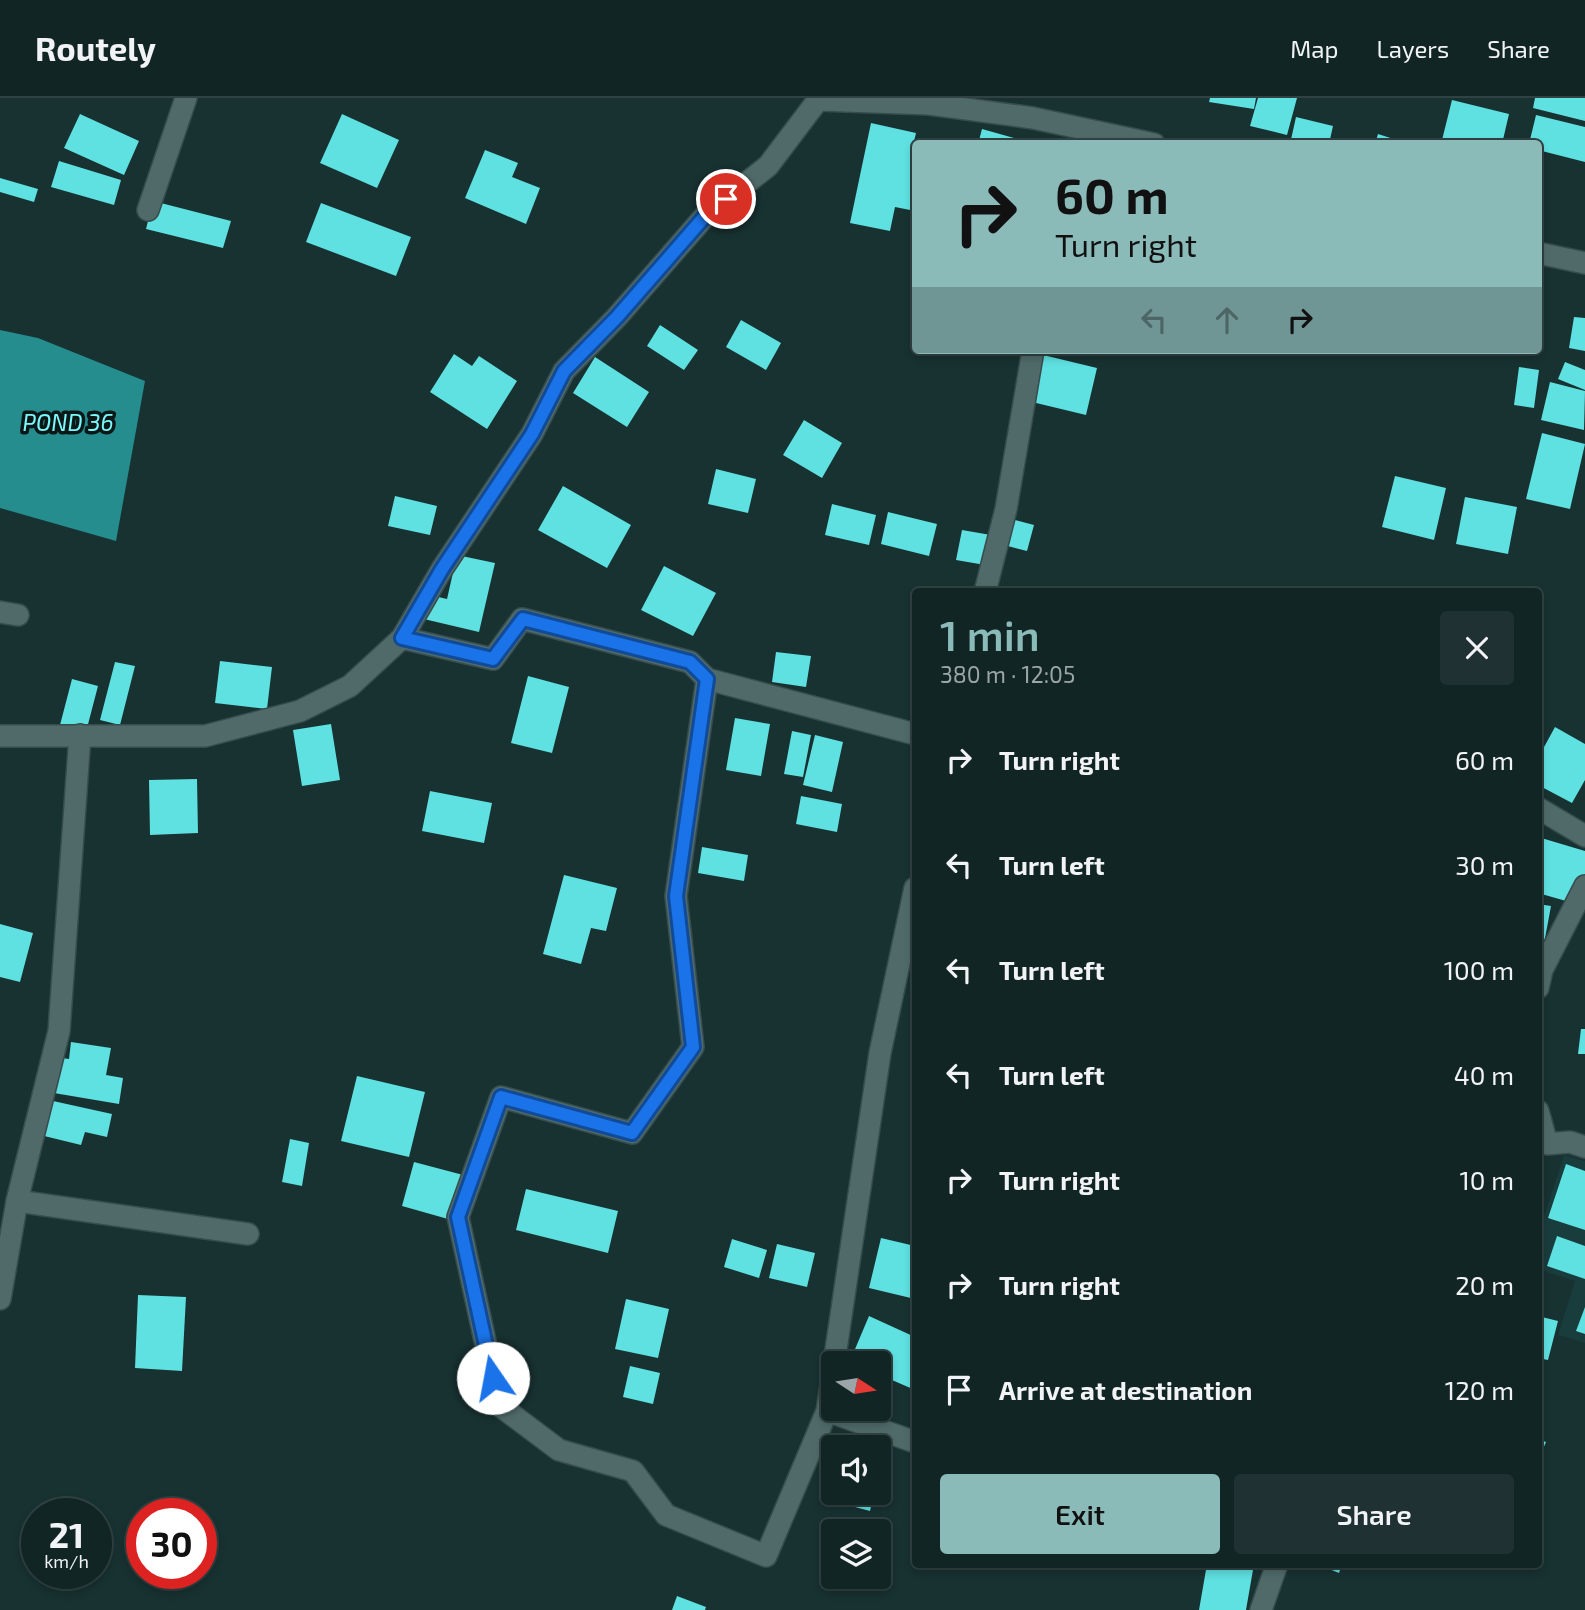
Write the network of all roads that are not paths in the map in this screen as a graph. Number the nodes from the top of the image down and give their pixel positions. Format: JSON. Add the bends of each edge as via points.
{"nodes":[{"id":1,"x":186,"y":98,"type":"edge"},
{"id":2,"x":816,"y":99,"type":"edge"},
{"id":3,"x":1070,"y":135,"type":"edge"},
{"id":4,"x":1117,"y":140,"type":"edge"},
{"id":5,"x":148,"y":211,"type":"dead end"},
{"id":6,"x":1542,"y":254,"type":"edge"},
{"id":7,"x":1585,"y":263,"type":"edge"},
{"id":8,"x":1032,"y":354,"type":"edge"},
{"id":9,"x":986,"y":588,"type":"edge"},
{"id":10,"x":402,"y":638,"type":"junction"},
{"id":11,"x":707,"y":679,"type":"junction"},
{"id":12,"x":912,"y":733,"type":"edge"},
{"id":13,"x":80,"y":735,"type":"junction"},
{"id":14,"x":0,"y":736,"type":"edge"},
{"id":15,"x":1542,"y":810,"type":"edge"},
{"id":16,"x":1585,"y":836,"type":"edge"},
{"id":17,"x":1585,"y":886,"type":"edge"},
{"id":18,"x":912,"y":902,"type":"edge"},
{"id":19,"x":1542,"y":970,"type":"edge"},
{"id":20,"x":1585,"y":1147,"type":"edge"},
{"id":21,"x":1543,"y":1148,"type":"edge"},
{"id":22,"x":17,"y":1201,"type":"junction"},
{"id":23,"x":248,"y":1234,"type":"dead end"},
{"id":24,"x":0,"y":1299,"type":"edge"},
{"id":25,"x":836,"y":1351,"type":"edge"},
{"id":26,"x":823,"y":1421,"type":"edge"},
{"id":27,"x":855,"y":1421,"type":"edge"},
{"id":28,"x":912,"y":1441,"type":"edge"},
{"id":29,"x":1276,"y":1568,"type":"edge"},
{"id":30,"x":1261,"y":1610,"type":"edge"}],
"edges":[{"from":1,"to":5,"type":"street"},
{"from":2,"to":3,"type":"street","via":[[929,104],[1033,118]]},
{"from":2,"to":10,"type":"street","via":[[768,166],[706,215],[564,371],[532,434]]},
{"from":3,"to":4,"type":"street"},
{"from":6,"to":7,"type":"street"},
{"from":8,"to":9,"type":"street","via":[[1006,509]]},
{"from":10,"to":11,"type":"street","via":[[493,659],[523,619],[690,662]]},
{"from":10,"to":13,"type":"street","via":[[350,686],[300,711],[205,736]]},
{"from":11,"to":12,"type":"street"},
{"from":11,"to":26,"type":"street","via":[[676,896],[693,1047],[632,1133],[501,1097],[458,1217],[499,1405],[559,1450],[633,1471],[666,1515],[766,1556]]},
{"from":13,"to":14,"type":"street"},
{"from":13,"to":22,"type":"street","via":[[58,1031]]},
{"from":15,"to":16,"type":"street"},
{"from":17,"to":19,"type":"street"},
{"from":18,"to":25,"type":"street","via":[[880,1053]]},
{"from":20,"to":21,"type":"street","via":[[1570,1142]]},
{"from":22,"to":23,"type":"street"},
{"from":22,"to":24,"type":"street"},
{"from":27,"to":28,"type":"street"},
{"from":29,"to":30,"type":"street"}]}
